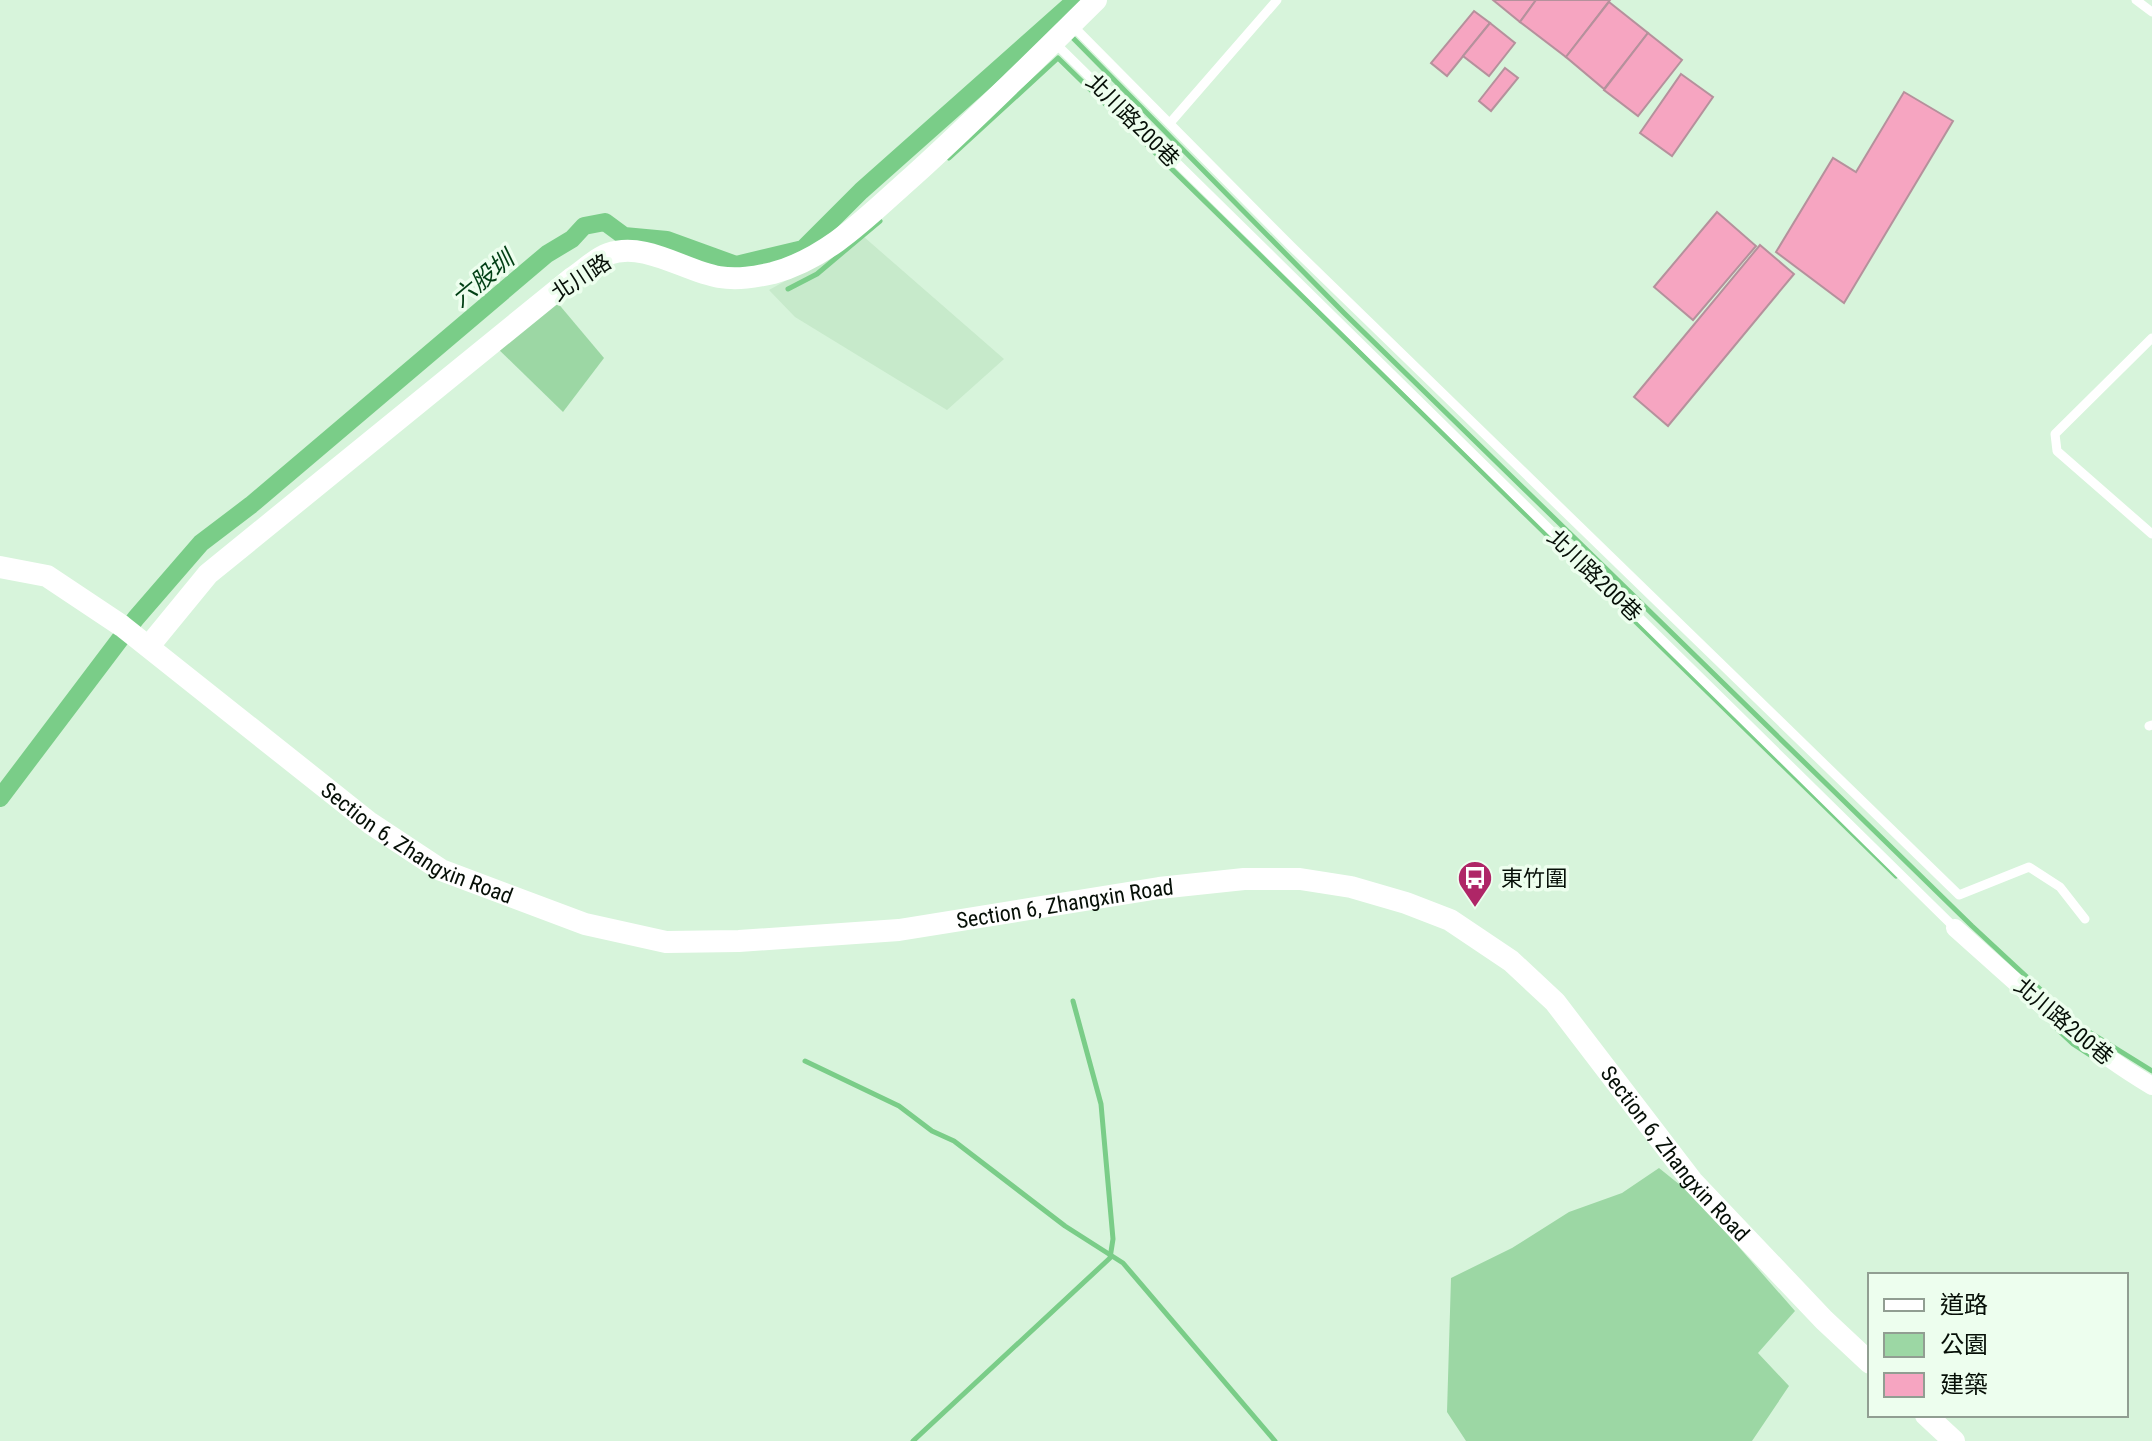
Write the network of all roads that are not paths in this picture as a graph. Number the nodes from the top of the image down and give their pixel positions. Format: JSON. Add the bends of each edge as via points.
{"nodes":[{"id":1,"x":1096,"y":0,"type":"edge"},
{"id":2,"x":1277,"y":0,"type":"edge"},
{"id":3,"x":2136,"y":0,"type":"edge"},
{"id":4,"x":2152,"y":12,"type":"edge"},
{"id":5,"x":1071,"y":24,"type":"junction"},
{"id":6,"x":1055,"y":43,"type":"junction"},
{"id":7,"x":1170,"y":123,"type":"junction"},
{"id":8,"x":2152,"y":338,"type":"edge"},
{"id":9,"x":2152,"y":534,"type":"edge"},
{"id":10,"x":0,"y":567,"type":"edge"},
{"id":11,"x":149,"y":646,"type":"junction"},
{"id":12,"x":2085,"y":919,"type":"dead end"},
{"id":13,"x":1955,"y":928,"type":"joint"},
{"id":14,"x":2152,"y":1086,"type":"edge"},
{"id":15,"x":1868,"y":1361,"type":"edge"},
{"id":16,"x":1928,"y":1417,"type":"edge"},
{"id":17,"x":1954,"y":1441,"type":"edge"}],
"edges":[{"from":1,"to":5,"type":"street","name":"北川路"},
{"from":2,"to":7,"type":"lane"},
{"from":3,"to":4,"type":"lane"},
{"from":5,"to":6,"type":"street","name":"北川路"},
{"from":5,"to":7,"type":"lane"},
{"from":6,"to":11,"type":"street","name":"北川路","via":[[848,234],[805,261],[743,279],[639,252],[607,254],[208,574]]},
{"from":6,"to":13,"type":"lane","name":"北川路200巷"},
{"from":7,"to":12,"type":"lane","via":[[1959,895],[2029,867],[2060,887]]},
{"from":8,"to":9,"type":"lane","via":[[2055,434],[2057,451]]},
{"from":10,"to":11,"type":"street","name":"Section 6, Zhangxin Road","via":[[47,576]]},
{"from":11,"to":15,"type":"street","name":"Section 6, Zhangxin Road","via":[[370,823],[441,870],[585,924],[666,942],[899,930],[1244,879],[1300,879],[1351,887],[1450,920],[1511,961],[1555,1002],[1692,1181]]},
{"from":13,"to":14,"type":"street","name":"北川路200巷","via":[[2058,1020]]},
{"from":16,"to":17,"type":"street"}]}
